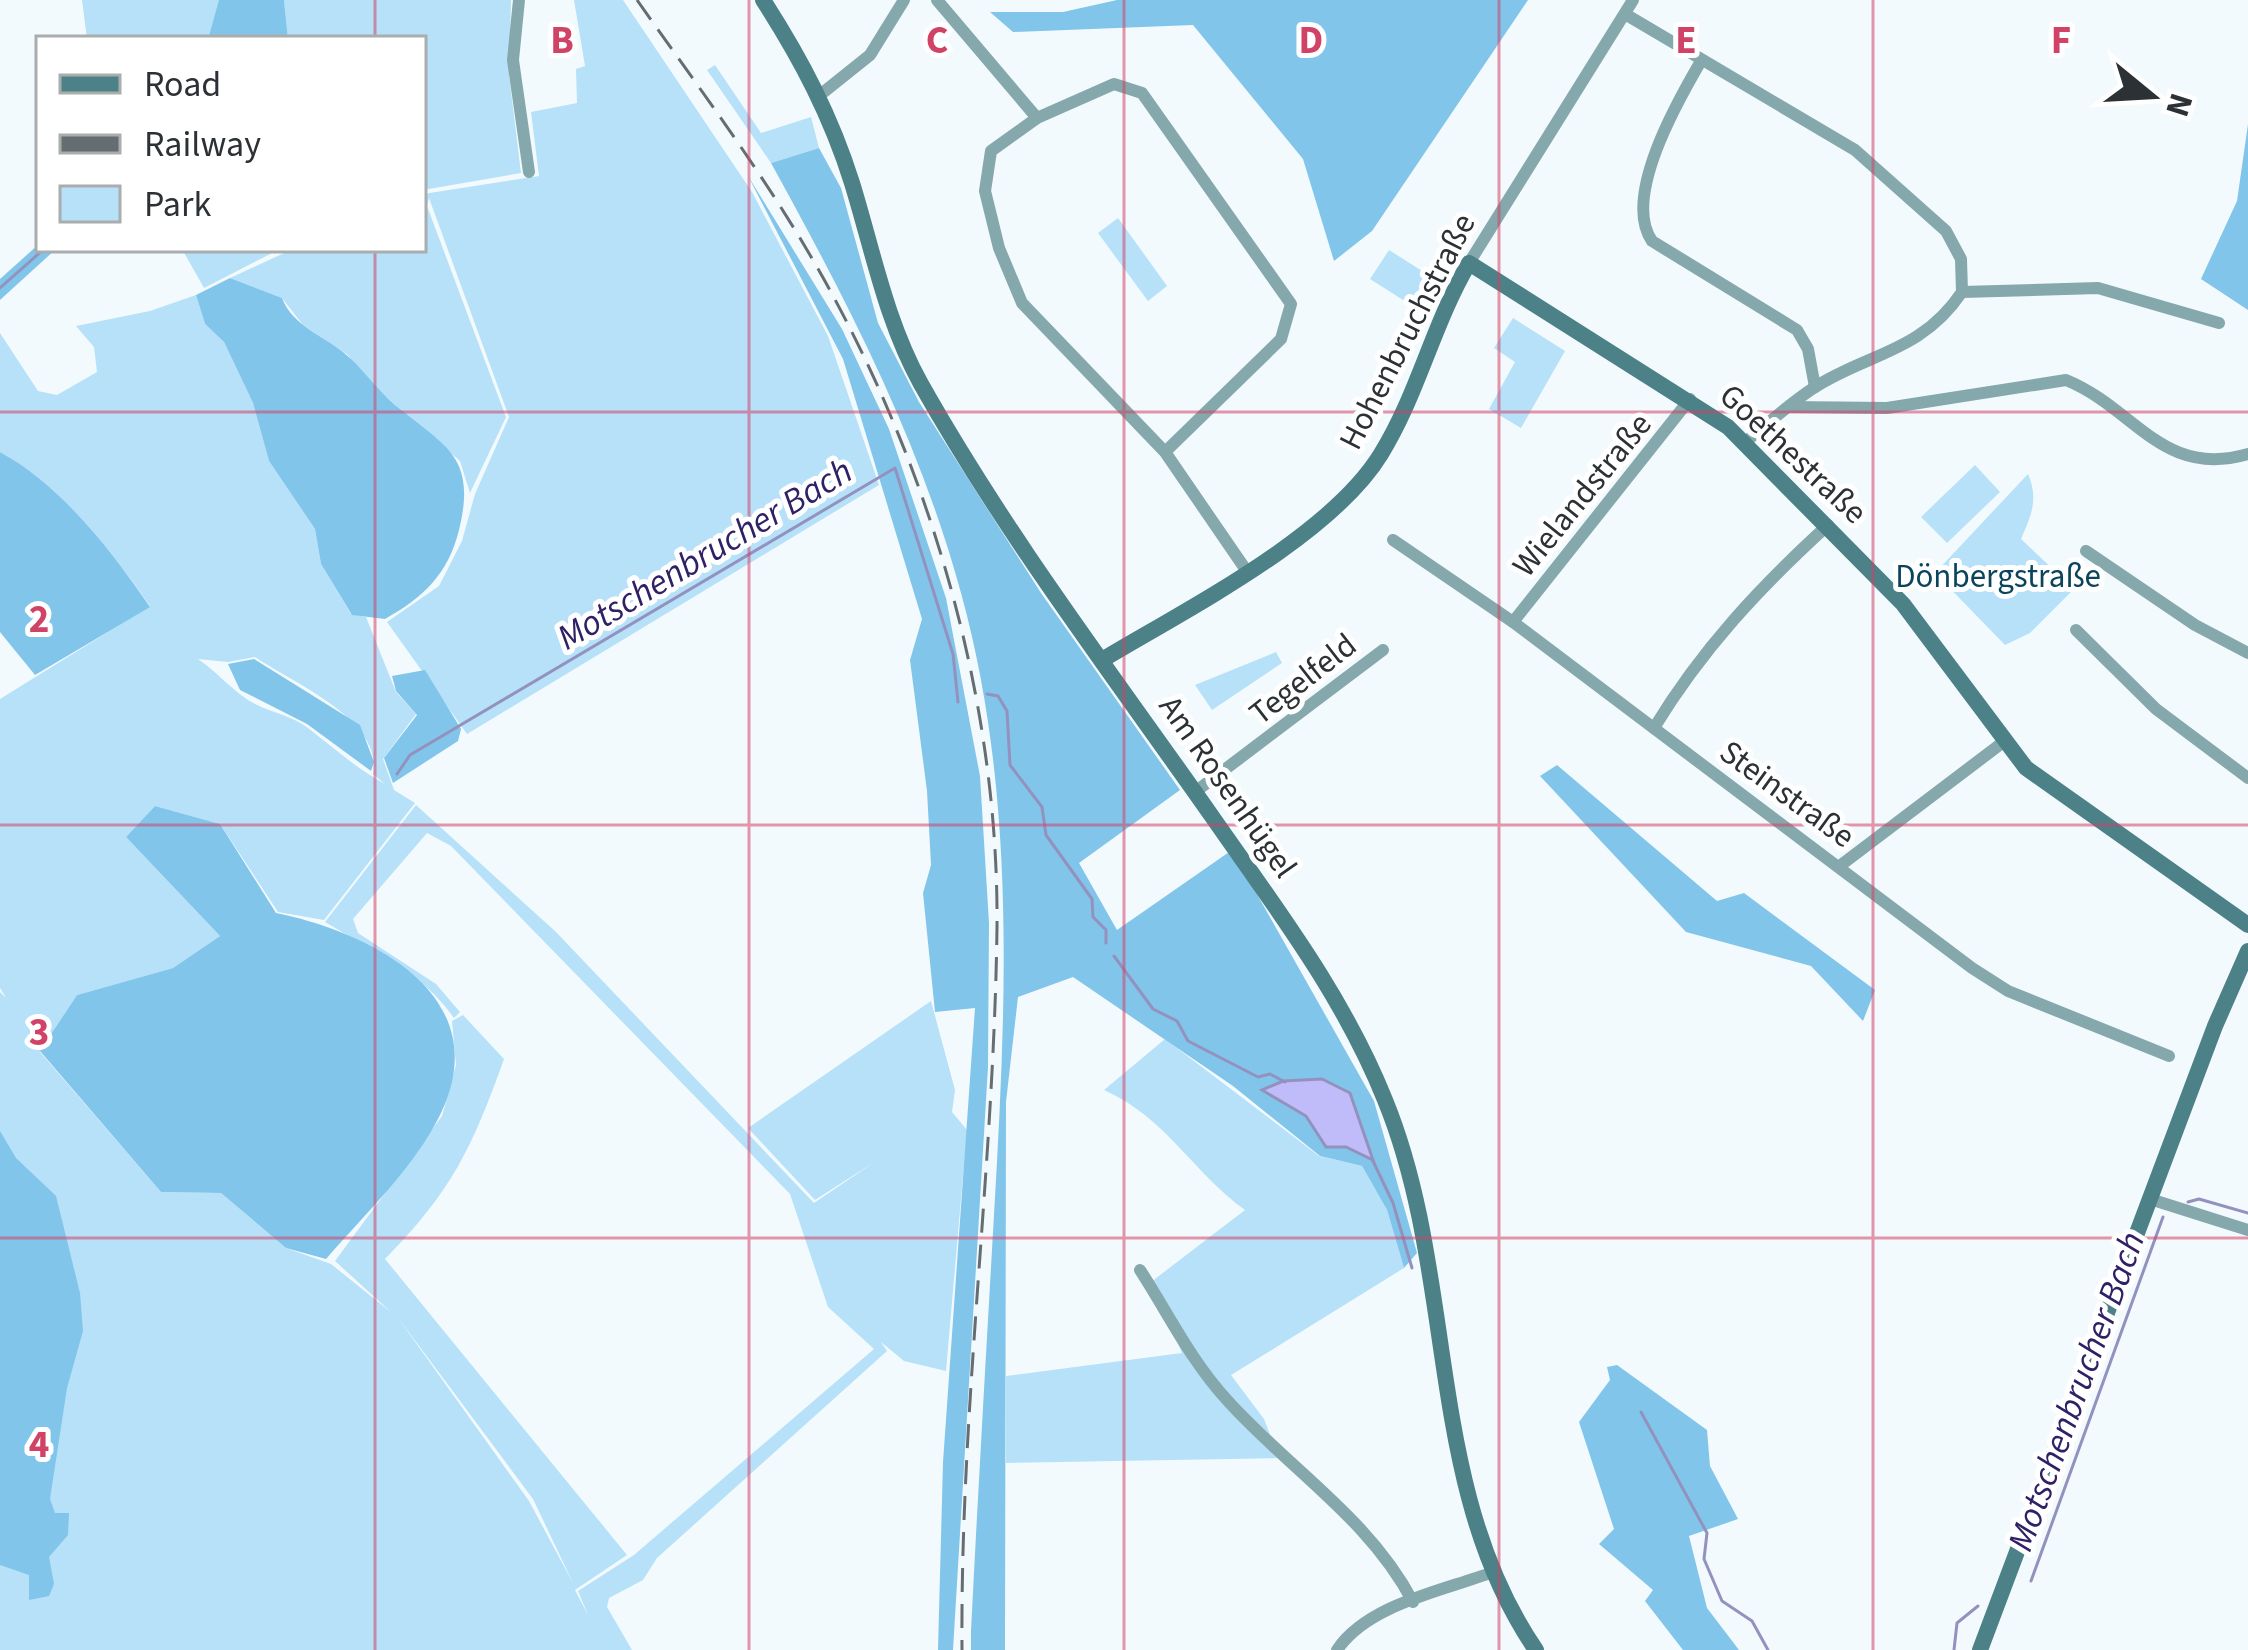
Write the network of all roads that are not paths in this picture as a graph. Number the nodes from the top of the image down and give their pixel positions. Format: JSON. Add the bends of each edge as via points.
{"nodes":[{"id":1,"x":519,"y":0,"type":"edge"},
{"id":2,"x":763,"y":0,"type":"edge"},
{"id":3,"x":904,"y":0,"type":"edge"},
{"id":4,"x":937,"y":0,"type":"edge"},
{"id":5,"x":1634,"y":0,"type":"edge"},
{"id":6,"x":1625,"y":14,"type":"junction"},
{"id":7,"x":1701,"y":61,"type":"junction"},
{"id":8,"x":820,"y":95,"type":"junction"},
{"id":9,"x":1037,"y":118,"type":"junction"},
{"id":10,"x":529,"y":172,"type":"dead end"},
{"id":11,"x":1469,"y":263,"type":"junction"},
{"id":12,"x":1962,"y":292,"type":"junction"},
{"id":13,"x":2219,"y":323,"type":"dead end"},
{"id":14,"x":1815,"y":387,"type":"junction"},
{"id":15,"x":1690,"y":398,"type":"junction"},
{"id":16,"x":1790,"y":407,"type":"junction"},
{"id":17,"x":1744,"y":443,"type":"junction"},
{"id":18,"x":1166,"y":452,"type":"junction"},
{"id":19,"x":2248,"y":454,"type":"edge"},
{"id":20,"x":1828,"y":525,"type":"junction"},
{"id":21,"x":1393,"y":540,"type":"dead end"},
{"id":22,"x":2086,"y":551,"type":"dead end"},
{"id":23,"x":1246,"y":570,"type":"junction"},
{"id":24,"x":1513,"y":622,"type":"junction"},
{"id":25,"x":2076,"y":630,"type":"dead end"},
{"id":26,"x":1383,"y":650,"type":"dead end"},
{"id":27,"x":2248,"y":653,"type":"edge"},
{"id":28,"x":1102,"y":660,"type":"junction"},
{"id":29,"x":1654,"y":728,"type":"junction"},
{"id":30,"x":2002,"y":743,"type":"junction"},
{"id":31,"x":2248,"y":778,"type":"edge"},
{"id":32,"x":1195,"y":792,"type":"junction"},
{"id":33,"x":1841,"y":865,"type":"junction"},
{"id":34,"x":2248,"y":925,"type":"edge"},
{"id":35,"x":2248,"y":951,"type":"edge"},
{"id":36,"x":2169,"y":1056,"type":"dead end"},
{"id":37,"x":2150,"y":1199,"type":"junction"},
{"id":38,"x":2248,"y":1230,"type":"edge"},
{"id":39,"x":1140,"y":1270,"type":"dead end"},
{"id":40,"x":1493,"y":1572,"type":"junction"},
{"id":41,"x":1413,"y":1602,"type":"junction"},
{"id":42,"x":1336,"y":1650,"type":"edge"},
{"id":43,"x":1536,"y":1650,"type":"edge"},
{"id":44,"x":1980,"y":1650,"type":"edge"}],
"edges":[{"from":1,"to":10,"type":"street","via":[[513,60]]},
{"from":2,"to":8,"type":"street","name":"Am Rosenhügel"},
{"from":3,"to":8,"type":"street","via":[[870,55]]},
{"from":4,"to":9,"type":"street"},
{"from":5,"to":6,"type":"street","name":"Hohenbruchstraße"},
{"from":6,"to":7,"type":"street"},
{"from":6,"to":11,"type":"street","name":"Hohenbruchstraße"},
{"from":7,"to":12,"type":"street","via":[[1855,150],[1946,231],[1961,259]]},
{"from":7,"to":14,"type":"street","via":[[1667,120],[1642,226],[1652,241],[1797,330]]},
{"from":8,"to":28,"type":"street","name":"Am Rosenhügel","via":[[898,339],[977,476]]},
{"from":9,"to":18,"type":"street","via":[[1003,139],[986,165],[1001,253],[1022,302]]},
{"from":9,"to":18,"type":"street","via":[[1114,83],[1142,94],[1291,304],[1281,339]]},
{"from":11,"to":15,"type":"street","name":"Goethestraße"},
{"from":11,"to":23,"type":"street","name":"Hohenbruchstraße","via":[[1377,460],[1324,517]]},
{"from":12,"to":13,"type":"street","via":[[2098,288]]},
{"from":12,"to":14,"type":"street","via":[[1897,350]]},
{"from":14,"to":16,"type":"street"},
{"from":15,"to":17,"type":"street","name":"Goethestraße"},
{"from":15,"to":24,"type":"street","name":"Wielandstraße"},
{"from":16,"to":17,"type":"street"},
{"from":16,"to":19,"type":"street","via":[[1888,408],[2066,380],[2183,458],[2221,462]]},
{"from":17,"to":20,"type":"street","name":"Goethestraße"},
{"from":18,"to":23,"type":"street"},
{"from":20,"to":29,"type":"street","via":[[1724,627]]},
{"from":20,"to":30,"type":"street","name":"Goethestraße","via":[[1903,604]]},
{"from":21,"to":24,"type":"street","name":"Steinstraße"},
{"from":22,"to":27,"type":"street"},
{"from":23,"to":28,"type":"street","name":"Hohenbruchstraße"},
{"from":24,"to":29,"type":"street","name":"Steinstraße"},
{"from":25,"to":31,"type":"street","via":[[2156,709]]},
{"from":26,"to":32,"type":"street","name":"Tegelfeld"},
{"from":28,"to":32,"type":"street","name":"Am Rosenhügel"},
{"from":29,"to":33,"type":"street","name":"Steinstraße"},
{"from":30,"to":33,"type":"street"},
{"from":30,"to":34,"type":"street","name":"Goethestraße"},
{"from":32,"to":40,"type":"street","name":"Am Rosenhügel","via":[[1296,934],[1385,1100],[1420,1209],[1462,1474]]},
{"from":33,"to":36,"type":"street","name":"Steinstraße","via":[[2008,991]]},
{"from":35,"to":37,"type":"street"},
{"from":37,"to":38,"type":"street"},
{"from":37,"to":44,"type":"street"},
{"from":39,"to":41,"type":"street","via":[[1213,1384],[1322,1486]]},
{"from":40,"to":41,"type":"street"},
{"from":40,"to":43,"type":"street","name":"Am Rosenhügel"},
{"from":41,"to":42,"type":"street","via":[[1364,1623]]}]}
